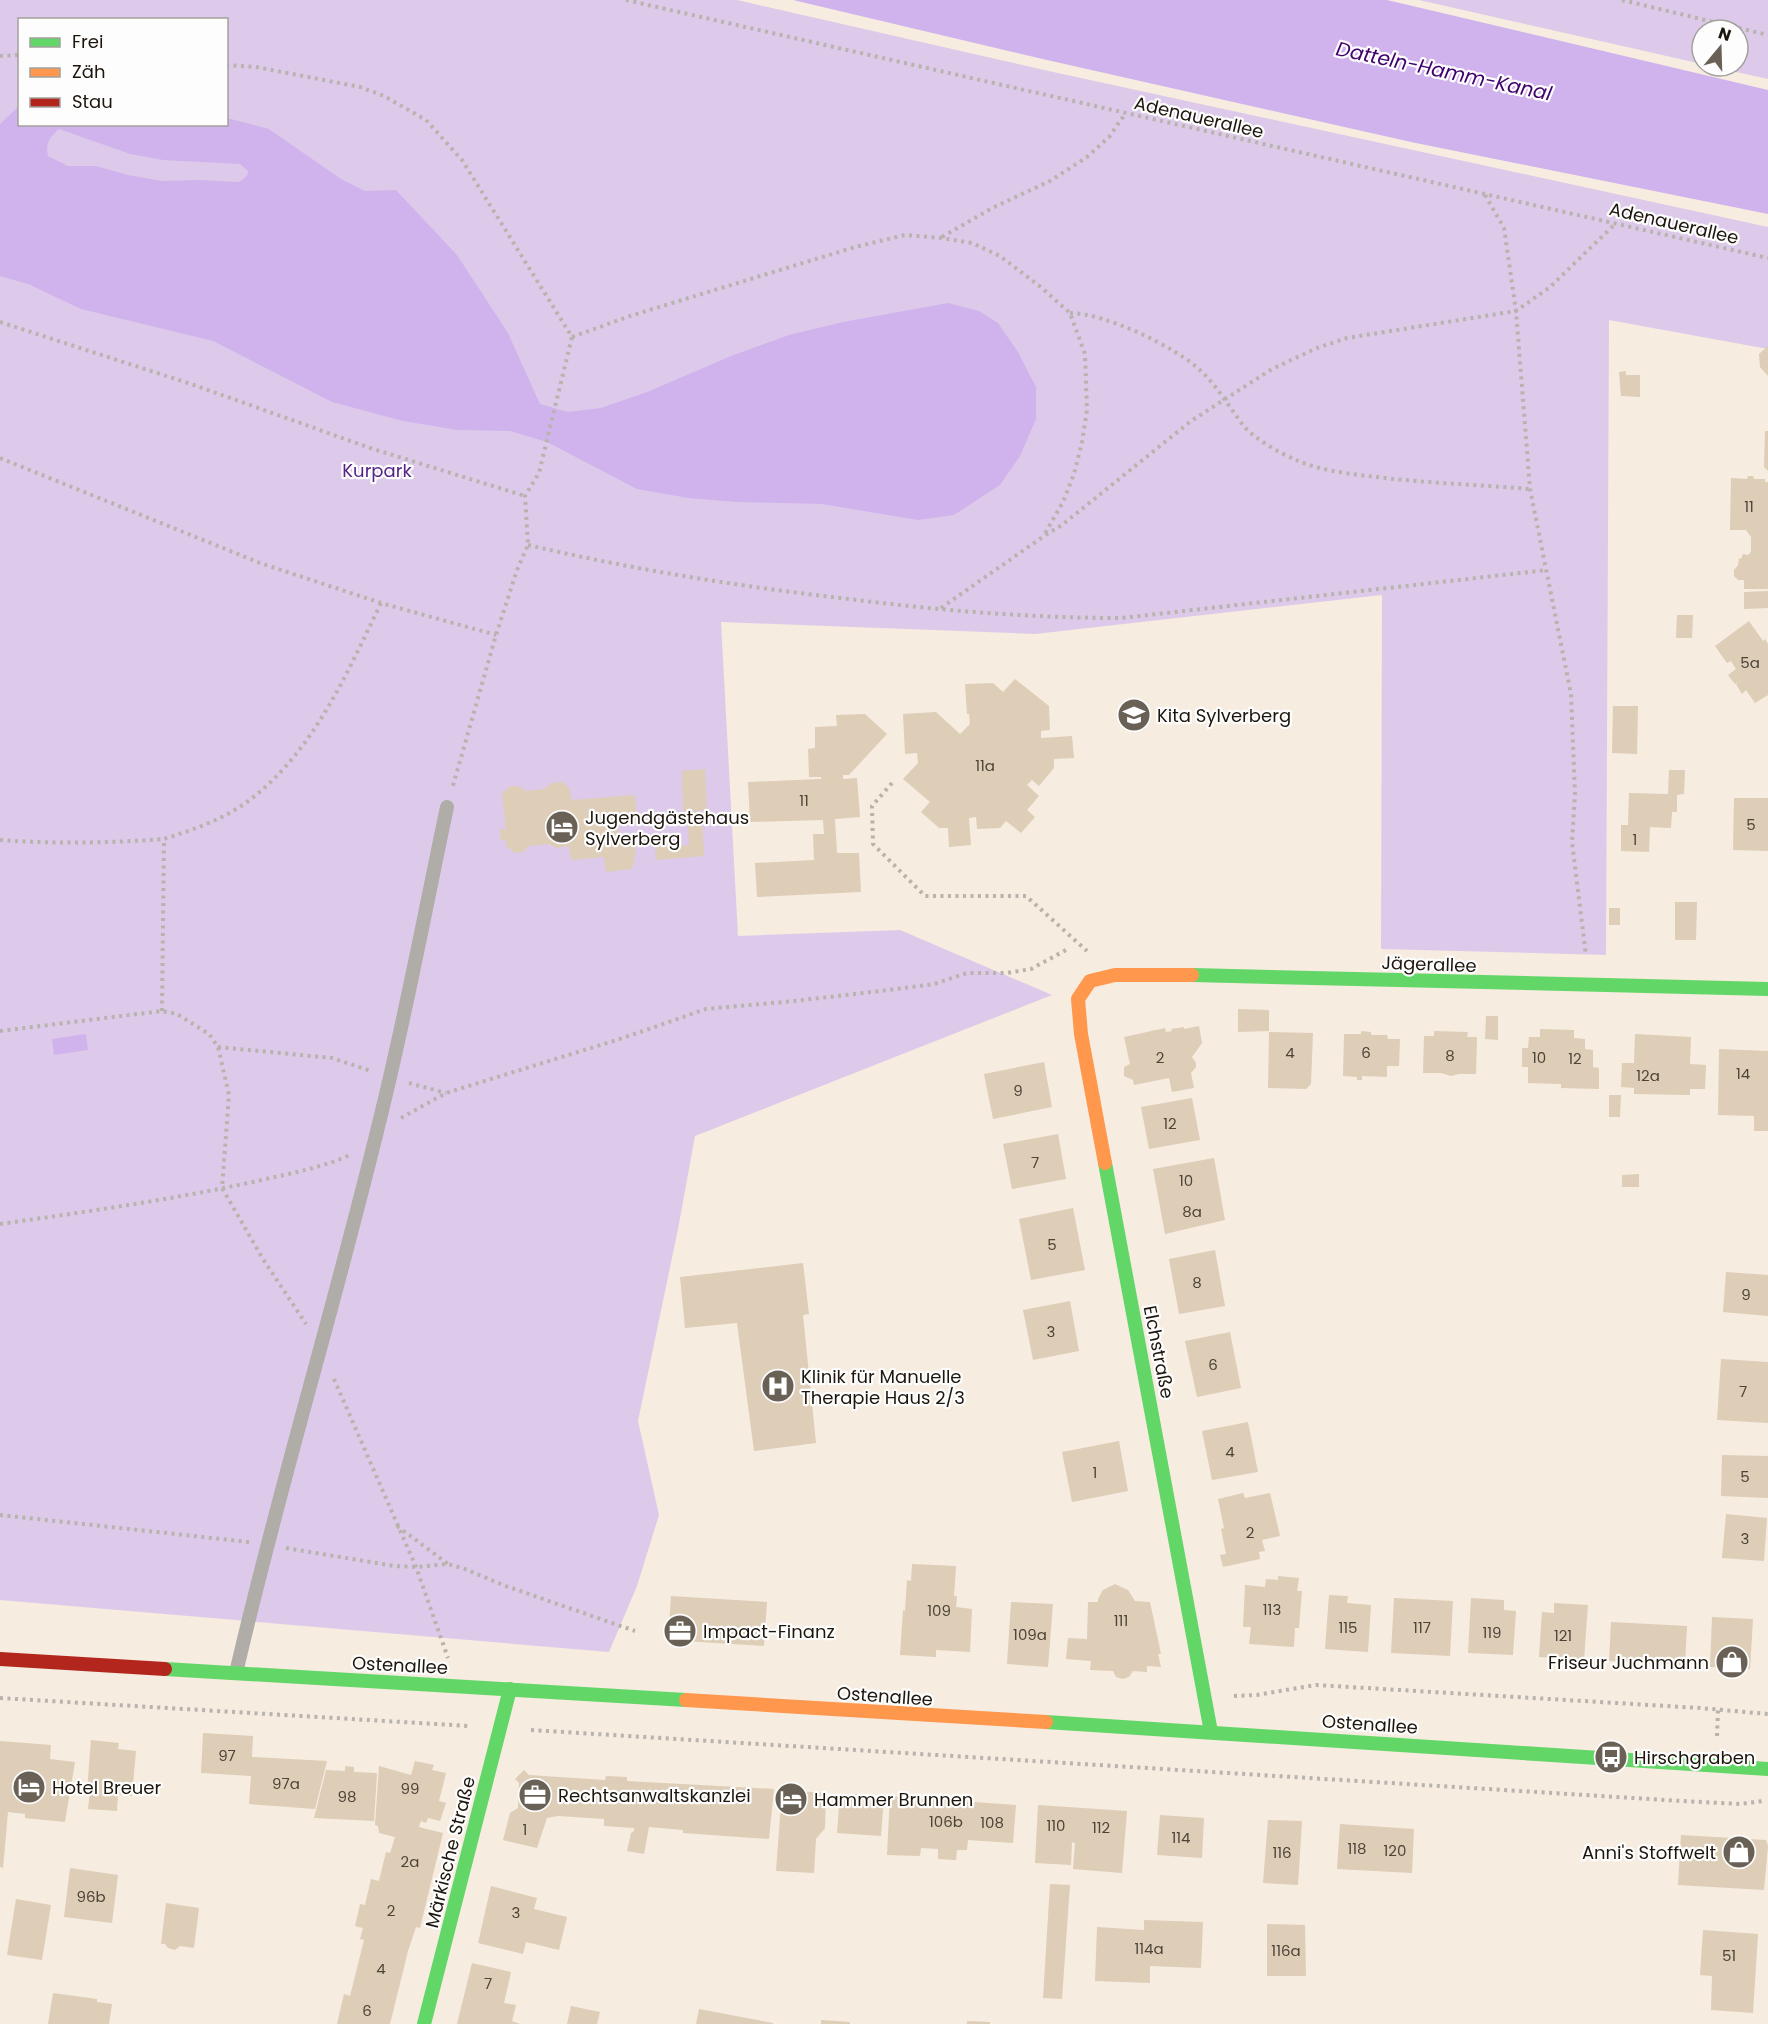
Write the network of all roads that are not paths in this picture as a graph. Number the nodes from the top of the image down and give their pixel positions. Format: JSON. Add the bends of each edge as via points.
{"nodes":[{"id":1,"x":447,"y":807,"type":"road end"},
{"id":2,"x":1090,"y":981,"type":"joint"},
{"id":3,"x":1768,"y":989,"type":"edge"},
{"id":4,"x":0,"y":1659,"type":"edge"},
{"id":5,"x":236,"y":1674,"type":"junction"},
{"id":6,"x":510,"y":1689,"type":"junction"},
{"id":7,"x":1211,"y":1732,"type":"junction"},
{"id":8,"x":1768,"y":1769,"type":"edge"},
{"id":9,"x":424,"y":2024,"type":"edge"}],
"edges":[{"from":1,"to":5,"type":"lane","via":[[390,1078]]},
{"from":2,"to":3,"type":"street","name":"Jägerallee","via":[[1139,974]]},
{"from":2,"to":7,"type":"street","name":"Elchstraße","via":[[1078,999],[1081,1034]]},
{"from":4,"to":5,"type":"street","name":"Ostenallee"},
{"from":5,"to":6,"type":"street","name":"Ostenallee"},
{"from":6,"to":7,"type":"street","name":"Ostenallee"},
{"from":6,"to":9,"type":"street","name":"Märkische Straße"},
{"from":7,"to":8,"type":"street","name":"Ostenallee"}]}
